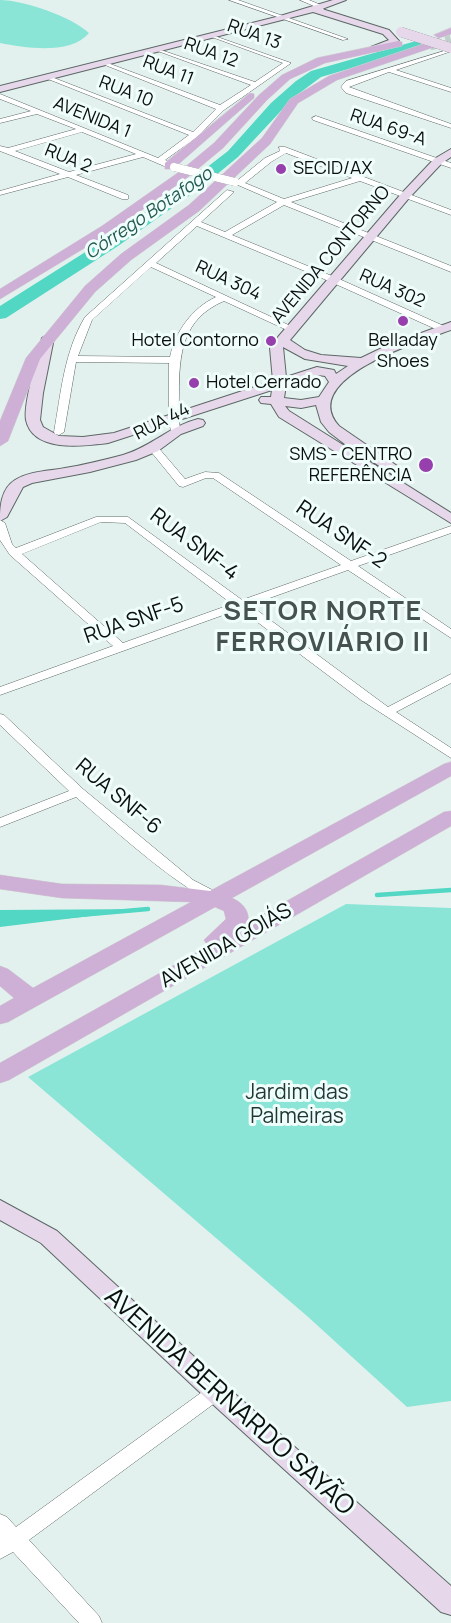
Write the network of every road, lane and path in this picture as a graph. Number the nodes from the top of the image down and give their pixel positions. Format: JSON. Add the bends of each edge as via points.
{"nodes":[{"id":1,"x":232,"y":0,"type":"edge"},
{"id":2,"x":303,"y":0,"type":"edge"},
{"id":3,"x":342,"y":0,"type":"edge"},
{"id":4,"x":319,"y":6,"type":"edge"},
{"id":5,"x":283,"y":18,"type":"junction"},
{"id":6,"x":451,"y":31,"type":"tunnel mouth"},
{"id":7,"x":211,"y":35,"type":"junction"},
{"id":8,"x":409,"y":38,"type":"junction"},
{"id":9,"x":345,"y":39,"type":"dead end"},
{"id":10,"x":451,"y":43,"type":"tunnel mouth"},
{"id":11,"x":157,"y":49,"type":"junction"},
{"id":12,"x":374,"y":49,"type":"junction"},
{"id":13,"x":449,"y":51,"type":"edge"},
{"id":14,"x":103,"y":63,"type":"junction"},
{"id":15,"x":389,"y":70,"type":"junction"},
{"id":16,"x":47,"y":77,"type":"junction"},
{"id":17,"x":284,"y":77,"type":"junction"},
{"id":18,"x":255,"y":84,"type":"junction"},
{"id":19,"x":0,"y":89,"type":"edge"},
{"id":20,"x":451,"y":90,"type":"edge"},
{"id":21,"x":0,"y":96,"type":"edge"},
{"id":22,"x":221,"y":108,"type":"junction"},
{"id":23,"x":36,"y":112,"type":"junction"},
{"id":24,"x":316,"y":118,"type":"dead end"},
{"id":25,"x":0,"y":121,"type":"edge"},
{"id":26,"x":451,"y":126,"type":"edge"},
{"id":27,"x":82,"y":130,"type":"junction"},
{"id":28,"x":194,"y":135,"type":"junction"},
{"id":29,"x":4,"y":150,"type":"edge"},
{"id":30,"x":451,"y":152,"type":"edge"},
{"id":31,"x":141,"y":155,"type":"junction"},
{"id":32,"x":438,"y":161,"type":"junction"},
{"id":33,"x":167,"y":165,"type":"junction"},
{"id":34,"x":451,"y":166,"type":"edge"},
{"id":35,"x":69,"y":176,"type":"junction"},
{"id":36,"x":359,"y":178,"type":"junction"},
{"id":37,"x":237,"y":182,"type":"junction"},
{"id":38,"x":19,"y":188,"type":"junction"},
{"id":39,"x":230,"y":192,"type":"dead end"},
{"id":40,"x":0,"y":193,"type":"edge"},
{"id":41,"x":405,"y":196,"type":"junction"},
{"id":42,"x":125,"y":197,"type":"dead end"},
{"id":43,"x":0,"y":199,"type":"edge"},
{"id":44,"x":285,"y":201,"type":"junction"},
{"id":45,"x":451,"y":213,"type":"edge"},
{"id":46,"x":195,"y":223,"type":"junction"},
{"id":47,"x":226,"y":235,"type":"junction"},
{"id":48,"x":372,"y":236,"type":"junction"},
{"id":49,"x":150,"y":263,"type":"junction"},
{"id":50,"x":451,"y":269,"type":"edge"},
{"id":51,"x":334,"y":280,"type":"junction"},
{"id":52,"x":0,"y":295,"type":"edge"},
{"id":53,"x":222,"y":298,"type":"junction"},
{"id":54,"x":292,"y":328,"type":"junction"},
{"id":55,"x":447,"y":328,"type":"edge"},
{"id":56,"x":48,"y":338,"type":"junction"},
{"id":57,"x":282,"y":340,"type":"junction"},
{"id":58,"x":72,"y":359,"type":"junction"},
{"id":59,"x":174,"y":360,"type":"junction"},
{"id":60,"x":362,"y":362,"type":"junction"},
{"id":61,"x":318,"y":365,"type":"junction"},
{"id":62,"x":334,"y":380,"type":"junction"},
{"id":63,"x":280,"y":383,"type":"junction"},
{"id":64,"x":278,"y":400,"type":"junction"},
{"id":65,"x":323,"y":400,"type":"junction"},
{"id":66,"x":174,"y":425,"type":"junction"},
{"id":67,"x":59,"y":432,"type":"dead end"},
{"id":68,"x":0,"y":441,"type":"edge"},
{"id":69,"x":153,"y":448,"type":"junction"},
{"id":70,"x":451,"y":505,"type":"edge"},
{"id":71,"x":0,"y":517,"type":"edge"},
{"id":72,"x":451,"y":519,"type":"edge"},
{"id":73,"x":0,"y":523,"type":"edge"},
{"id":74,"x":451,"y":530,"type":"edge"},
{"id":75,"x":14,"y":552,"type":"junction"},
{"id":76,"x":351,"y":565,"type":"junction"},
{"id":77,"x":241,"y":604,"type":"junction"},
{"id":78,"x":451,"y":634,"type":"edge"},
{"id":79,"x":120,"y":646,"type":"junction"},
{"id":80,"x":451,"y":678,"type":"edge"},
{"id":81,"x":0,"y":691,"type":"edge"},
{"id":82,"x":387,"y":712,"type":"junction"},
{"id":83,"x":0,"y":718,"type":"edge"},
{"id":84,"x":451,"y":754,"type":"edge"},
{"id":85,"x":451,"y":768,"type":"edge"},
{"id":86,"x":78,"y":792,"type":"junction"},
{"id":87,"x":451,"y":817,"type":"edge"},
{"id":88,"x":0,"y":823,"type":"edge"},
{"id":89,"x":0,"y":882,"type":"edge"},
{"id":90,"x":217,"y":898,"type":"junction"},
{"id":91,"x":0,"y":974,"type":"edge"},
{"id":92,"x":32,"y":999,"type":"junction"},
{"id":93,"x":128,"y":1002,"type":"junction"},
{"id":94,"x":0,"y":1016,"type":"edge"},
{"id":95,"x":0,"y":1074,"type":"edge"},
{"id":96,"x":0,"y":1209,"type":"edge"},
{"id":97,"x":216,"y":1392,"type":"junction"},
{"id":98,"x":0,"y":1523,"type":"edge"},
{"id":99,"x":8,"y":1545,"type":"edge"},
{"id":100,"x":451,"y":1604,"type":"edge"},
{"id":101,"x":92,"y":1623,"type":"edge"}],
"edges":[{"from":1,"to":5,"type":"street"},
{"from":2,"to":4,"type":"street"},
{"from":3,"to":4,"type":"main road"},
{"from":4,"to":5,"type":"main road"},
{"from":4,"to":8,"type":"main road"},
{"from":4,"to":12,"type":"main road","via":[[386,32],[395,41]]},
{"from":5,"to":7,"type":"main road"},
{"from":5,"to":9,"type":"street"},
{"from":6,"to":8,"type":"main road","via":[[435,40]]},
{"from":7,"to":11,"type":"main road"},
{"from":7,"to":18,"type":"street","name":"RUA 13","via":[[288,63]]},
{"from":8,"to":10,"type":"main road","bridge":true},
{"from":8,"to":12,"type":"main road"},
{"from":8,"to":13,"type":"main road","bridge":true},
{"from":8,"to":13,"type":"street"},
{"from":8,"to":56,"type":"main road","via":[[294,101],[266,141],[194,208],[126,257],[90,289]]},
{"from":11,"to":14,"type":"main road"},
{"from":11,"to":18,"type":"street","name":"RUA 12"},
{"from":12,"to":17,"type":"main road","via":[[320,61]]},
{"from":13,"to":15,"type":"street"},
{"from":14,"to":16,"type":"main road"},
{"from":14,"to":22,"type":"street","name":"RUA 11"},
{"from":15,"to":20,"type":"street"},
{"from":15,"to":26,"type":"street","via":[[345,87]]},
{"from":16,"to":19,"type":"main road"},
{"from":16,"to":28,"type":"street","name":"RUA 10"},
{"from":17,"to":33,"type":"main road","via":[[260,88]]},
{"from":17,"to":52,"type":"main road","via":[[194,166],[132,212]]},
{"from":18,"to":22,"type":"street"},
{"from":21,"to":23,"type":"street","name":"AVENIDA 1"},
{"from":22,"to":28,"type":"street"},
{"from":23,"to":25,"type":"street"},
{"from":23,"to":27,"type":"street","name":"AVENIDA 1"},
{"from":24,"to":32,"type":"street","name":"RUA 69-A"},
{"from":27,"to":29,"type":"street"},
{"from":27,"to":31,"type":"street","name":"AVENIDA 1"},
{"from":28,"to":33,"type":"street"},
{"from":29,"to":35,"type":"street","name":"RUA 2"},
{"from":30,"to":32,"type":"main road","name":"AVENIDA CONTORNO"},
{"from":31,"to":33,"type":"street","name":"AVENIDA 1"},
{"from":31,"to":35,"type":"street"},
{"from":32,"to":34,"type":"street","name":"RUA 69-A"},
{"from":32,"to":41,"type":"main road","name":"AVENIDA CONTORNO"},
{"from":33,"to":37,"type":"street","name":"AVENIDA 1","bridge":true},
{"from":35,"to":38,"type":"street"},
{"from":35,"to":42,"type":"street","name":"RUA 2"},
{"from":36,"to":37,"type":"street","via":[[284,150]]},
{"from":36,"to":41,"type":"street"},
{"from":36,"to":44,"type":"street"},
{"from":37,"to":44,"type":"street","name":"AVENIDA 1"},
{"from":38,"to":40,"type":"street"},
{"from":38,"to":43,"type":"street"},
{"from":39,"to":46,"type":"street"},
{"from":41,"to":45,"type":"street"},
{"from":41,"to":48,"type":"main road","name":"AVENIDA CONTORNO"},
{"from":44,"to":47,"type":"street"},
{"from":44,"to":48,"type":"street","name":"AVENIDA 1"},
{"from":46,"to":47,"type":"street","name":"RUA 302"},
{"from":46,"to":49,"type":"street"},
{"from":47,"to":51,"type":"street","name":"RUA 302"},
{"from":48,"to":50,"type":"street","name":"AVENIDA 1"},
{"from":48,"to":51,"type":"main road","name":"AVENIDA CONTORNO"},
{"from":49,"to":53,"type":"street","name":"RUA 304"},
{"from":49,"to":58,"type":"street","via":[[88,319],[77,338]]},
{"from":51,"to":54,"type":"main road","name":"AVENIDA CONTORNO"},
{"from":51,"to":55,"type":"street","name":"RUA 302"},
{"from":53,"to":54,"type":"street","name":"RUA 304"},
{"from":53,"to":59,"type":"street","via":[[206,304],[187,327]]},
{"from":54,"to":57,"type":"main road","name":"AVENIDA CONTORNO"},
{"from":55,"to":60,"type":"main road"},
{"from":56,"to":66,"type":"main road","name":"RUA 44","via":[[32,418],[39,431],[64,441],[92,442]]},
{"from":56,"to":68,"type":"main road","via":[[33,358]]},
{"from":57,"to":61,"type":"main road"},
{"from":57,"to":63,"type":"main road","name":"AVENIDA CONTORNO","via":[[276,348]]},
{"from":58,"to":59,"type":"street"},
{"from":58,"to":67,"type":"street"},
{"from":59,"to":66,"type":"street"},
{"from":60,"to":61,"type":"main road"},
{"from":60,"to":62,"type":"main road"},
{"from":61,"to":62,"type":"main road"},
{"from":61,"to":63,"type":"main road","name":"RUA 44"},
{"from":62,"to":65,"type":"main road"},
{"from":63,"to":64,"type":"main road","name":"AVENIDA CONTORNO"},
{"from":63,"to":66,"type":"main road","name":"RUA 44"},
{"from":64,"to":65,"type":"main road","name":"RUA 44","via":[[301,404]]},
{"from":64,"to":66,"type":"main road","name":"RUA 44","via":[[252,401]]},
{"from":64,"to":72,"type":"main road","via":[[284,414]]},
{"from":65,"to":70,"type":"main road","via":[[327,421],[337,432]]},
{"from":66,"to":69,"type":"main road","name":"RUA 44"},
{"from":69,"to":71,"type":"main road","name":"RUA 44","via":[[112,463],[28,479],[18,484]]},
{"from":69,"to":76,"type":"street","name":"RUA SNF-2","via":[[183,484],[215,475]]},
{"from":73,"to":75,"type":"street","via":[[7,545]]},
{"from":74,"to":76,"type":"street","name":"RUA SNF-5"},
{"from":75,"to":77,"type":"street","name":"RUA SNF-4","via":[[100,519],[128,520]]},
{"from":75,"to":79,"type":"street"},
{"from":76,"to":77,"type":"street","name":"RUA SNF-5"},
{"from":76,"to":78,"type":"street","name":"RUA SNF-2"},
{"from":77,"to":79,"type":"street","name":"RUA SNF-5"},
{"from":77,"to":82,"type":"street","name":"RUA SNF-4"},
{"from":79,"to":81,"type":"street","name":"RUA SNF-5"},
{"from":80,"to":82,"type":"street"},
{"from":82,"to":84,"type":"street","name":"RUA SNF-4"},
{"from":83,"to":86,"type":"street","name":"RUA SNF-6"},
{"from":85,"to":90,"type":"main road"},
{"from":86,"to":88,"type":"street"},
{"from":86,"to":90,"type":"street","name":"RUA SNF-6","via":[[188,883]]},
{"from":87,"to":93,"type":"main road","name":"AVENIDA GOIÁS"},
{"from":89,"to":90,"type":"main road","via":[[51,891]]},
{"from":90,"to":92,"type":"main road"},
{"from":90,"to":93,"type":"main road","via":[[234,907],[238,921],[234,927],[138,986]]},
{"from":91,"to":92,"type":"main road"},
{"from":92,"to":94,"type":"main road"},
{"from":93,"to":95,"type":"main road","name":"AVENIDA GOIÁS"},
{"from":96,"to":97,"type":"main road","name":"AVENIDA BERNARDO SAYÃO","via":[[49,1237]]},
{"from":97,"to":99,"type":"street"},
{"from":97,"to":100,"type":"main road","name":"AVENIDA BERNARDO SAYÃO"},
{"from":98,"to":99,"type":"street"},
{"from":99,"to":101,"type":"street"}]}
